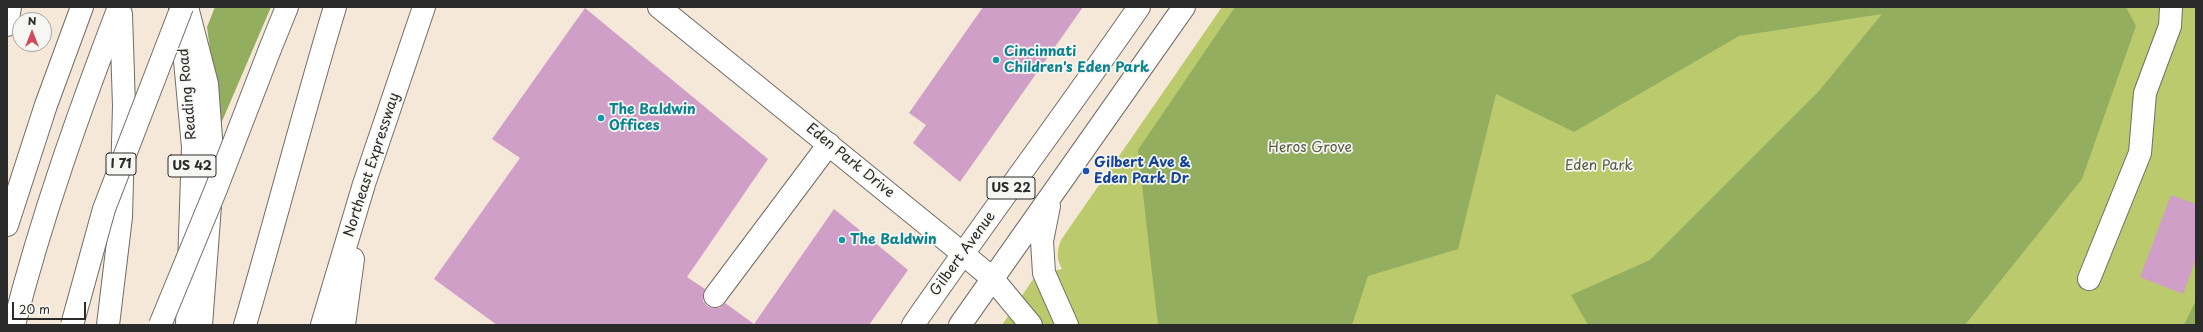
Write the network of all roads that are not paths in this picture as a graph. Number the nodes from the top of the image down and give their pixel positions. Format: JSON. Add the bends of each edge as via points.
{"nodes":[{"id":1,"x":10,"y":7,"type":"edge"},
{"id":2,"x":82,"y":7,"type":"edge"},
{"id":3,"x":120,"y":7,"type":"edge"},
{"id":4,"x":181,"y":7,"type":"edge"},
{"id":5,"x":187,"y":7,"type":"edge"},
{"id":6,"x":287,"y":7,"type":"edge"},
{"id":7,"x":335,"y":7,"type":"edge"},
{"id":8,"x":424,"y":7,"type":"edge"},
{"id":9,"x":659,"y":7,"type":"edge"},
{"id":10,"x":1139,"y":7,"type":"edge"},
{"id":11,"x":1184,"y":7,"type":"edge"},
{"id":12,"x":2171,"y":7,"type":"edge"},
{"id":13,"x":7,"y":25,"type":"edge"},
{"id":14,"x":829,"y":144,"type":"junction"},
{"id":15,"x":364,"y":184,"type":"junction"},
{"id":16,"x":1051,"y":198,"type":"junction"},
{"id":17,"x":7,"y":225,"type":"edge"},
{"id":18,"x":962,"y":253,"type":"junction"},
{"id":19,"x":992,"y":278,"type":"junction"},
{"id":20,"x":2089,"y":279,"type":"dead end"},
{"id":21,"x":715,"y":296,"type":"dead end"},
{"id":22,"x":14,"y":325,"type":"edge"},
{"id":23,"x":72,"y":325,"type":"edge"},
{"id":24,"x":108,"y":325,"type":"edge"},
{"id":25,"x":160,"y":325,"type":"edge"},
{"id":26,"x":187,"y":325,"type":"edge"},
{"id":27,"x":201,"y":325,"type":"edge"},
{"id":28,"x":245,"y":325,"type":"edge"},
{"id":29,"x":322,"y":325,"type":"edge"},
{"id":30,"x":344,"y":325,"type":"edge"},
{"id":31,"x":914,"y":325,"type":"edge"},
{"id":32,"x":960,"y":325,"type":"edge"},
{"id":33,"x":1031,"y":325,"type":"edge"},
{"id":34,"x":1067,"y":325,"type":"edge"}],
"edges":[{"from":1,"to":13,"type":"main road"},
{"from":2,"to":17,"type":"main road"},
{"from":3,"to":22,"type":"main road","via":[[71,134]]},
{"from":3,"to":24,"type":"main road","via":[[124,106],[121,217]]},
{"from":4,"to":23,"type":"main road","number":"I 71","bridge":true,"via":[[104,208]]},
{"from":4,"to":26,"type":"main road","name":"Reading Road","number":"US 42","via":[[193,147]]},
{"from":5,"to":27,"type":"main road","via":[[207,84],[212,166]]},
{"from":6,"to":25,"type":"main road","bridge":true},
{"from":7,"to":28,"type":"main road"},
{"from":8,"to":15,"type":"main road","name":"Northeast Expressway"},
{"from":9,"to":14,"type":"main road","name":"Eden Park Drive"},
{"from":10,"to":18,"type":"main road","name":"Gilbert Avenue","number":"US 22"},
{"from":11,"to":16,"type":"main road","number":"US 22"},
{"from":12,"to":20,"type":"main road","via":[[2170,26],[2145,94],[2140,153]]},
{"from":14,"to":18,"type":"main road","name":"Eden Park Drive"},
{"from":14,"to":21,"type":"main road"},
{"from":15,"to":29,"type":"main road","name":"Northeast Expressway"},
{"from":15,"to":30,"type":"main road"},
{"from":16,"to":19,"type":"main road","number":"US 22"},
{"from":16,"to":34,"type":"main road","via":[[1042,241],[1044,273]]},
{"from":18,"to":19,"type":"main road","name":"Eden Park Drive"},
{"from":18,"to":31,"type":"main road","name":"Gilbert Avenue","number":"US 22"},
{"from":19,"to":32,"type":"main road","number":"US 22"},
{"from":19,"to":33,"type":"main road","name":"Eden Park Drive"}]}
